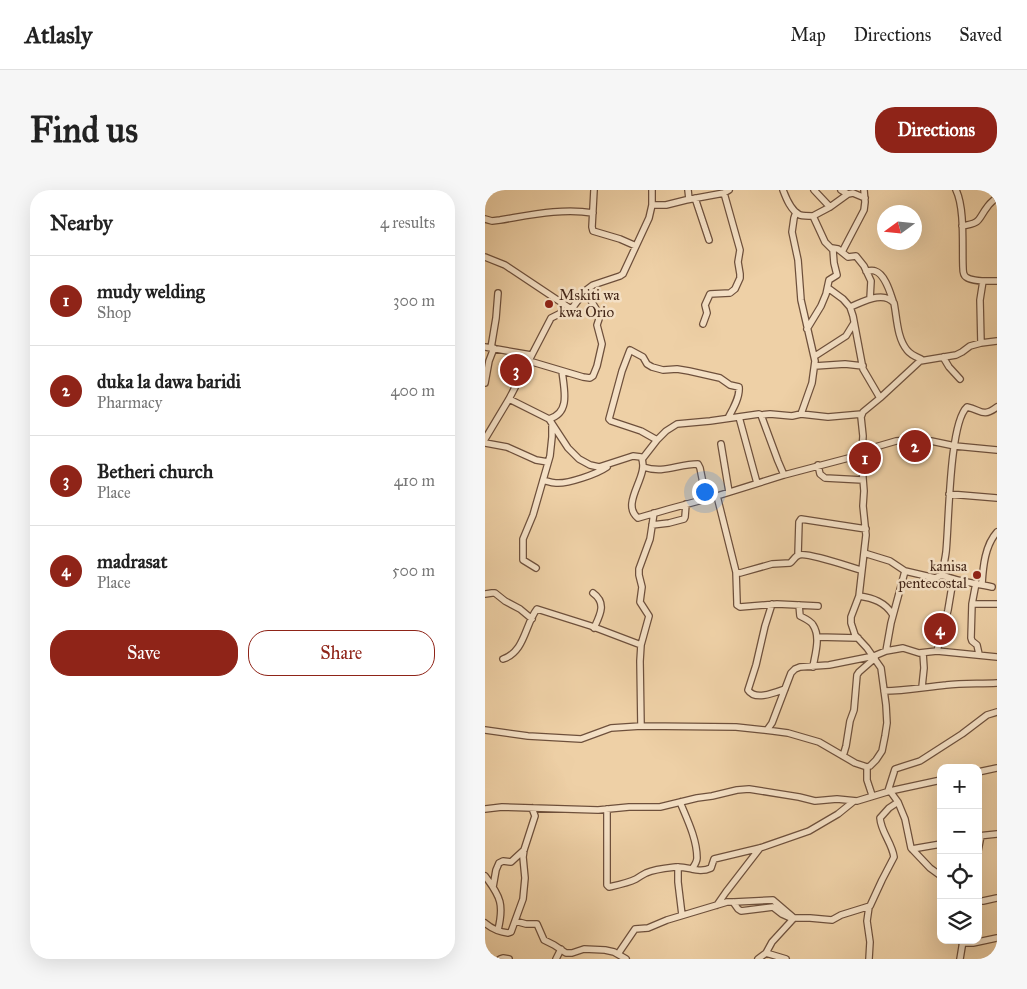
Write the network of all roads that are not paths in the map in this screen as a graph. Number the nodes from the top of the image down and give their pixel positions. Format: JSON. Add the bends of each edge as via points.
{"nodes":[{"id":1,"x":595,"y":190,"type":"edge"},
{"id":2,"x":652,"y":190,"type":"edge"},
{"id":3,"x":688,"y":190,"type":"edge"},
{"id":4,"x":783,"y":190,"type":"edge"},
{"id":5,"x":814,"y":190,"type":"edge"},
{"id":6,"x":841,"y":190,"type":"edge"},
{"id":7,"x":864,"y":190,"type":"edge"},
{"id":8,"x":959,"y":191,"type":"edge"},
{"id":9,"x":726,"y":192,"type":"edge"},
{"id":10,"x":848,"y":194,"type":"junction"},
{"id":11,"x":997,"y":197,"type":"edge"},
{"id":12,"x":865,"y":198,"type":"junction"},
{"id":13,"x":692,"y":199,"type":"junction"},
{"id":14,"x":652,"y":205,"type":"junction"},
{"id":15,"x":829,"y":207,"type":"junction"},
{"id":16,"x":796,"y":212,"type":"junction"},
{"id":17,"x":593,"y":213,"type":"junction"},
{"id":18,"x":813,"y":216,"type":"junction"},
{"id":19,"x":485,"y":219,"type":"edge"},
{"id":20,"x":962,"y":226,"type":"junction"},
{"id":21,"x":709,"y":240,"type":"dead end"},
{"id":22,"x":636,"y":246,"type":"junction"},
{"id":23,"x":832,"y":248,"type":"junction"},
{"id":24,"x":842,"y":252,"type":"junction"},
{"id":25,"x":485,"y":257,"type":"edge"},
{"id":26,"x":866,"y":271,"type":"junction"},
{"id":27,"x":997,"y":281,"type":"edge"},
{"id":28,"x":983,"y":282,"type":"junction"},
{"id":29,"x":828,"y":288,"type":"junction"},
{"id":30,"x":585,"y":291,"type":"junction"},
{"id":31,"x":498,"y":293,"type":"dead end"},
{"id":32,"x":870,"y":299,"type":"junction"},
{"id":33,"x":894,"y":303,"type":"junction"},
{"id":34,"x":850,"y":307,"type":"junction"},
{"id":35,"x":571,"y":309,"type":"junction"},
{"id":36,"x":854,"y":322,"type":"junction"},
{"id":37,"x":703,"y":324,"type":"dead end"},
{"id":38,"x":807,"y":329,"type":"junction"},
{"id":39,"x":997,"y":341,"type":"edge"},
{"id":40,"x":981,"y":342,"type":"junction"},
{"id":41,"x":490,"y":348,"type":"edge"},
{"id":42,"x":815,"y":356,"type":"junction"},
{"id":43,"x":943,"y":357,"type":"junction"},
{"id":44,"x":530,"y":358,"type":"junction"},
{"id":45,"x":921,"y":359,"type":"dead end"},
{"id":46,"x":815,"y":366,"type":"junction"},
{"id":47,"x":863,"y":366,"type":"junction"},
{"id":48,"x":562,"y":371,"type":"junction"},
{"id":49,"x":960,"y":379,"type":"dead end"},
{"id":50,"x":485,"y":383,"type":"edge"},
{"id":51,"x":880,"y":398,"type":"junction"},
{"id":52,"x":509,"y":399,"type":"junction"},
{"id":53,"x":997,"y":407,"type":"edge"},
{"id":54,"x":801,"y":414,"type":"junction"},
{"id":55,"x":862,"y":414,"type":"junction"},
{"id":56,"x":761,"y":415,"type":"junction"},
{"id":57,"x":739,"y":417,"type":"junction"},
{"id":58,"x":728,"y":418,"type":"junction"},
{"id":59,"x":550,"y":421,"type":"junction"},
{"id":60,"x":657,"y":440,"type":"junction"},
{"id":61,"x":485,"y":441,"type":"edge"},
{"id":62,"x":721,"y":444,"type":"dead end"},
{"id":63,"x":955,"y":446,"type":"junction"},
{"id":64,"x":997,"y":450,"type":"edge"},
{"id":65,"x":861,"y":453,"type":"junction"},
{"id":66,"x":643,"y":458,"type":"junction"},
{"id":67,"x":548,"y":462,"type":"junction"},
{"id":68,"x":611,"y":464,"type":"junction"},
{"id":69,"x":818,"y":465,"type":"junction"},
{"id":70,"x":643,"y":467,"type":"junction"},
{"id":71,"x":784,"y":475,"type":"junction"},
{"id":72,"x":543,"y":480,"type":"junction"},
{"id":73,"x":863,"y":480,"type":"junction"},
{"id":74,"x":757,"y":483,"type":"junction"},
{"id":75,"x":729,"y":492,"type":"junction"},
{"id":76,"x":949,"y":494,"type":"junction"},
{"id":77,"x":717,"y":496,"type":"junction"},
{"id":78,"x":707,"y":498,"type":"junction"},
{"id":79,"x":997,"y":498,"type":"edge"},
{"id":80,"x":686,"y":504,"type":"junction"},
{"id":81,"x":654,"y":513,"type":"junction"},
{"id":82,"x":653,"y":525,"type":"junction"},
{"id":83,"x":866,"y":529,"type":"junction"},
{"id":84,"x":997,"y":532,"type":"edge"},
{"id":85,"x":864,"y":553,"type":"junction"},
{"id":86,"x":798,"y":555,"type":"junction"},
{"id":87,"x":537,"y":568,"type":"dead end"},
{"id":88,"x":861,"y":570,"type":"junction"},
{"id":89,"x":905,"y":571,"type":"junction"},
{"id":90,"x":736,"y":572,"type":"junction"},
{"id":91,"x":942,"y":575,"type":"junction"},
{"id":92,"x":953,"y":580,"type":"junction"},
{"id":93,"x":979,"y":584,"type":"junction"},
{"id":94,"x":992,"y":587,"type":"dead end"},
{"id":95,"x":593,"y":593,"type":"dead end"},
{"id":96,"x":485,"y":594,"type":"edge"},
{"id":97,"x":859,"y":596,"type":"junction"},
{"id":98,"x":772,"y":604,"type":"junction"},
{"id":99,"x":972,"y":604,"type":"junction"},
{"id":100,"x":997,"y":604,"type":"edge"},
{"id":101,"x":799,"y":605,"type":"junction"},
{"id":102,"x":818,"y":606,"type":"dead end"},
{"id":103,"x":893,"y":614,"type":"junction"},
{"id":104,"x":532,"y":619,"type":"junction"},
{"id":105,"x":594,"y":628,"type":"junction"},
{"id":106,"x":817,"y":637,"type":"junction"},
{"id":107,"x":858,"y":638,"type":"junction"},
{"id":108,"x":641,"y":645,"type":"junction"},
{"id":109,"x":886,"y":651,"type":"junction"},
{"id":110,"x":937,"y":651,"type":"junction"},
{"id":111,"x":923,"y":653,"type":"junction"},
{"id":112,"x":979,"y":654,"type":"junction"},
{"id":113,"x":874,"y":657,"type":"junction"},
{"id":114,"x":997,"y":657,"type":"edge"},
{"id":115,"x":503,"y":659,"type":"dead end"},
{"id":116,"x":813,"y":667,"type":"junction"},
{"id":117,"x":997,"y":683,"type":"edge"},
{"id":118,"x":923,"y":687,"type":"junction"},
{"id":119,"x":785,"y":689,"type":"junction"},
{"id":120,"x":884,"y":691,"type":"junction"},
{"id":121,"x":997,"y":712,"type":"edge"},
{"id":122,"x":641,"y":726,"type":"junction"},
{"id":123,"x":485,"y":730,"type":"edge"},
{"id":124,"x":767,"y":730,"type":"junction"},
{"id":125,"x":843,"y":756,"type":"junction"},
{"id":126,"x":867,"y":767,"type":"junction"},
{"id":127,"x":997,"y":768,"type":"edge"},
{"id":128,"x":982,"y":771,"type":"edge"},
{"id":129,"x":937,"y":781,"type":"edge"},
{"id":130,"x":889,"y":791,"type":"junction"},
{"id":131,"x":872,"y":795,"type":"junction"},
{"id":132,"x":854,"y":801,"type":"junction"},
{"id":133,"x":680,"y":802,"type":"junction"},
{"id":134,"x":898,"y":802,"type":"junction"},
{"id":135,"x":532,"y":808,"type":"junction"},
{"id":136,"x":485,"y":809,"type":"edge"},
{"id":137,"x":607,"y":809,"type":"junction"},
{"id":138,"x":997,"y":834,"type":"edge"},
{"id":139,"x":982,"y":836,"type":"edge"},
{"id":140,"x":937,"y":845,"type":"edge"},
{"id":141,"x":760,"y":848,"type":"junction"},
{"id":142,"x":912,"y":849,"type":"junction"},
{"id":143,"x":524,"y":850,"type":"junction"},
{"id":144,"x":678,"y":867,"type":"junction"},
{"id":145,"x":692,"y":869,"type":"junction"},
{"id":146,"x":937,"y":873,"type":"edge"},
{"id":147,"x":485,"y":876,"type":"edge"},
{"id":148,"x":493,"y":887,"type":"junction"},
{"id":149,"x":997,"y":898,"type":"edge"},
{"id":150,"x":982,"y":901,"type":"edge"},
{"id":151,"x":717,"y":905,"type":"junction"},
{"id":152,"x":869,"y":908,"type":"junction"},
{"id":153,"x":682,"y":915,"type":"junction"},
{"id":154,"x":794,"y":918,"type":"junction"},
{"id":155,"x":515,"y":920,"type":"junction"},
{"id":156,"x":485,"y":923,"type":"edge"},
{"id":157,"x":498,"y":930,"type":"junction"},
{"id":158,"x":997,"y":938,"type":"edge"},
{"id":159,"x":982,"y":941,"type":"edge"},
{"id":160,"x":963,"y":944,"type":"edge"},
{"id":161,"x":561,"y":949,"type":"junction"},
{"id":162,"x":766,"y":953,"type":"junction"},
{"id":163,"x":618,"y":954,"type":"junction"},
{"id":164,"x":500,"y":959,"type":"edge"},
{"id":165,"x":509,"y":959,"type":"edge"},
{"id":166,"x":556,"y":959,"type":"edge"},
{"id":167,"x":626,"y":959,"type":"edge"},
{"id":168,"x":758,"y":959,"type":"edge"},
{"id":169,"x":785,"y":959,"type":"edge"},
{"id":170,"x":869,"y":959,"type":"edge"},
{"id":171,"x":960,"y":959,"type":"edge"}],
"edges":[{"from":1,"to":17,"type":"street"},
{"from":2,"to":14,"type":"street"},
{"from":3,"to":13,"type":"street"},
{"from":4,"to":16,"type":"street"},
{"from":5,"to":15,"type":"street"},
{"from":6,"to":10,"type":"street"},
{"from":7,"to":12,"type":"street"},
{"from":8,"to":20,"type":"street"},
{"from":9,"to":13,"type":"street"},
{"from":9,"to":37,"type":"street","via":[[740,250],[740,278],[730,293],[709,296]]},
{"from":10,"to":12,"type":"street"},
{"from":10,"to":15,"type":"street"},
{"from":11,"to":20,"type":"street","via":[[979,220]]},
{"from":12,"to":24,"type":"street","via":[[861,217]]},
{"from":13,"to":14,"type":"street"},
{"from":13,"to":21,"type":"street"},
{"from":14,"to":22,"type":"street"},
{"from":15,"to":18,"type":"street"},
{"from":16,"to":18,"type":"street"},
{"from":16,"to":38,"type":"street","via":[[793,237]]},
{"from":17,"to":19,"type":"street","via":[[549,212],[500,220]]},
{"from":17,"to":22,"type":"street","via":[[593,231]]},
{"from":18,"to":23,"type":"street","via":[[825,242]]},
{"from":20,"to":28,"type":"street","via":[[963,273],[967,278]]},
{"from":22,"to":30,"type":"street","via":[[622,275]]},
{"from":23,"to":24,"type":"street"},
{"from":23,"to":29,"type":"street","via":[[837,275],[829,280]]},
{"from":24,"to":26,"type":"street","via":[[849,257],[856,256]]},
{"from":25,"to":35,"type":"street","via":[[505,265]]},
{"from":26,"to":32,"type":"street","via":[[872,283]]},
{"from":26,"to":33,"type":"street","via":[[876,271],[881,275]]},
{"from":27,"to":28,"type":"street"},
{"from":28,"to":40,"type":"street"},
{"from":29,"to":34,"type":"street"},
{"from":29,"to":38,"type":"street"},
{"from":30,"to":35,"type":"street"},
{"from":30,"to":48,"type":"street","via":[[598,312],[597,325],[602,344],[597,366],[590,378]]},
{"from":31,"to":41,"type":"street"},
{"from":32,"to":33,"type":"street","via":[[886,297]]},
{"from":32,"to":34,"type":"street"},
{"from":33,"to":45,"type":"street","via":[[904,345]]},
{"from":34,"to":36,"type":"street"},
{"from":35,"to":44,"type":"street","via":[[551,318]]},
{"from":36,"to":42,"type":"street","via":[[846,336]]},
{"from":36,"to":47,"type":"street"},
{"from":38,"to":42,"type":"street"},
{"from":39,"to":40,"type":"street"},
{"from":40,"to":43,"type":"street","via":[[956,355]]},
{"from":41,"to":44,"type":"street"},
{"from":41,"to":50,"type":"street"},
{"from":42,"to":46,"type":"street"},
{"from":43,"to":49,"type":"street"},
{"from":43,"to":51,"type":"street","via":[[920,361]]},
{"from":44,"to":48,"type":"street"},
{"from":44,"to":52,"type":"street"},
{"from":46,"to":47,"type":"street"},
{"from":46,"to":54,"type":"street"},
{"from":47,"to":51,"type":"street"},
{"from":48,"to":59,"type":"street","via":[[565,402]]},
{"from":51,"to":55,"type":"street"},
{"from":52,"to":59,"type":"street"},
{"from":52,"to":61,"type":"street"},
{"from":53,"to":63,"type":"street","via":[[985,413],[966,408],[958,424]]},
{"from":54,"to":55,"type":"street","via":[[828,417]]},
{"from":54,"to":56,"type":"street"},
{"from":55,"to":65,"type":"street"},
{"from":56,"to":57,"type":"street"},
{"from":56,"to":71,"type":"street"},
{"from":57,"to":58,"type":"street"},
{"from":57,"to":74,"type":"street"},
{"from":58,"to":60,"type":"street","via":[[679,423]]},
{"from":58,"to":60,"type":"street","via":[[739,387],[689,371],[652,367],[630,350],[609,419]]},
{"from":59,"to":67,"type":"street","via":[[552,437]]},
{"from":59,"to":68,"type":"street","via":[[579,459],[597,467]]},
{"from":60,"to":66,"type":"street"},
{"from":61,"to":67,"type":"street"},
{"from":62,"to":75,"type":"street"},
{"from":63,"to":64,"type":"street"},
{"from":63,"to":65,"type":"street","via":[[931,441],[896,441]]},
{"from":63,"to":76,"type":"street"},
{"from":65,"to":69,"type":"street"},
{"from":65,"to":73,"type":"street"},
{"from":66,"to":68,"type":"street","via":[[633,456]]},
{"from":66,"to":70,"type":"street"},
{"from":67,"to":72,"type":"street"},
{"from":68,"to":72,"type":"street","via":[[589,476],[562,483]]},
{"from":69,"to":71,"type":"street"},
{"from":69,"to":73,"type":"street","via":[[820,474],[825,478]]},
{"from":70,"to":78,"type":"street","via":[[661,470],[698,464]]},
{"from":70,"to":81,"type":"street","via":[[632,511],[638,518]]},
{"from":71,"to":74,"type":"street"},
{"from":72,"to":87,"type":"street","via":[[523,539],[523,560]]},
{"from":73,"to":83,"type":"street"},
{"from":74,"to":75,"type":"street"},
{"from":75,"to":77,"type":"street"},
{"from":76,"to":79,"type":"street"},
{"from":76,"to":91,"type":"street"},
{"from":77,"to":78,"type":"street"},
{"from":77,"to":90,"type":"street"},
{"from":78,"to":80,"type":"street"},
{"from":80,"to":81,"type":"street"},
{"from":80,"to":82,"type":"street","via":[[684,518]]},
{"from":81,"to":82,"type":"street"},
{"from":82,"to":108,"type":"street","via":[[639,572],[640,602],[649,616]]},
{"from":83,"to":85,"type":"street"},
{"from":83,"to":86,"type":"street","via":[[801,519]]},
{"from":84,"to":93,"type":"street","via":[[985,559]]},
{"from":85,"to":88,"type":"street"},
{"from":85,"to":89,"type":"street","via":[[890,561]]},
{"from":86,"to":88,"type":"street"},
{"from":86,"to":90,"type":"street","via":[[791,563]]},
{"from":88,"to":97,"type":"street"},
{"from":89,"to":91,"type":"street","via":[[935,578]]},
{"from":89,"to":103,"type":"street"},
{"from":90,"to":98,"type":"street","via":[[739,606]]},
{"from":91,"to":92,"type":"street"},
{"from":92,"to":93,"type":"street"},
{"from":92,"to":110,"type":"street"},
{"from":93,"to":94,"type":"street"},
{"from":93,"to":99,"type":"street"},
{"from":95,"to":105,"type":"street","via":[[601,605]]},
{"from":96,"to":104,"type":"street","via":[[495,594]]},
{"from":97,"to":103,"type":"street","via":[[883,604]]},
{"from":97,"to":107,"type":"street","via":[[851,623]]},
{"from":98,"to":101,"type":"street"},
{"from":98,"to":119,"type":"street","via":[[748,690],[758,696]]},
{"from":99,"to":100,"type":"street"},
{"from":99,"to":112,"type":"street","via":[[971,638]]},
{"from":101,"to":102,"type":"street"},
{"from":101,"to":106,"type":"street","via":[[800,616],[813,624]]},
{"from":103,"to":109,"type":"street"},
{"from":104,"to":105,"type":"street","via":[[538,609]]},
{"from":104,"to":115,"type":"street","via":[[521,643]]},
{"from":105,"to":108,"type":"street"},
{"from":106,"to":107,"type":"street"},
{"from":106,"to":116,"type":"street"},
{"from":107,"to":113,"type":"street"},
{"from":108,"to":122,"type":"street"},
{"from":109,"to":111,"type":"street","via":[[903,648]]},
{"from":109,"to":113,"type":"street"},
{"from":110,"to":111,"type":"street"},
{"from":110,"to":112,"type":"street"},
{"from":111,"to":118,"type":"street"},
{"from":112,"to":114,"type":"street"},
{"from":113,"to":116,"type":"street"},
{"from":113,"to":120,"type":"street","via":[[881,668]]},
{"from":113,"to":125,"type":"street","via":[[858,673],[854,710]]},
{"from":116,"to":119,"type":"street","via":[[794,670]]},
{"from":117,"to":118,"type":"street"},
{"from":118,"to":120,"type":"street"},
{"from":119,"to":124,"type":"street"},
{"from":120,"to":126,"type":"street","via":[[885,736],[876,760]]},
{"from":121,"to":130,"type":"street","via":[[987,715],[920,762],[895,769]]},
{"from":122,"to":123,"type":"street","via":[[608,729],[581,739]]},
{"from":122,"to":124,"type":"street"},
{"from":124,"to":125,"type":"street","via":[[807,738]]},
{"from":125,"to":126,"type":"street"},
{"from":126,"to":131,"type":"street"},
{"from":127,"to":128,"type":"street"},
{"from":129,"to":130,"type":"street"},
{"from":130,"to":131,"type":"street"},
{"from":130,"to":134,"type":"street"},
{"from":131,"to":132,"type":"street"},
{"from":132,"to":133,"type":"street","via":[[815,801],[749,788]]},
{"from":132,"to":141,"type":"street","via":[[817,827]]},
{"from":133,"to":137,"type":"street","via":[[660,807]]},
{"from":133,"to":145,"type":"street","via":[[696,850]]},
{"from":134,"to":142,"type":"street"},
{"from":134,"to":152,"type":"street","via":[[880,818],[894,857]]},
{"from":135,"to":136,"type":"street"},
{"from":135,"to":137,"type":"street"},
{"from":135,"to":143,"type":"street","via":[[535,816]]},
{"from":137,"to":144,"type":"street","via":[[607,886],[653,871]]},
{"from":138,"to":139,"type":"street"},
{"from":140,"to":142,"type":"street"},
{"from":141,"to":145,"type":"street","via":[[714,859],[709,869]]},
{"from":141,"to":151,"type":"street"},
{"from":142,"to":146,"type":"street"},
{"from":143,"to":148,"type":"street","via":[[511,862],[499,863]]},
{"from":143,"to":155,"type":"street","via":[[524,896]]},
{"from":144,"to":145,"type":"street"},
{"from":144,"to":153,"type":"street"},
{"from":147,"to":148,"type":"street"},
{"from":148,"to":157,"type":"street","via":[[501,908]]},
{"from":149,"to":150,"type":"street"},
{"from":151,"to":153,"type":"street"},
{"from":151,"to":154,"type":"street","via":[[734,902],[741,911],[773,906]]},
{"from":152,"to":154,"type":"street","via":[[832,920]]},
{"from":152,"to":170,"type":"street"},
{"from":153,"to":163,"type":"street","via":[[648,928],[635,929]]},
{"from":154,"to":162,"type":"street"},
{"from":155,"to":157,"type":"street","via":[[509,933]]},
{"from":155,"to":161,"type":"street","via":[[537,924],[544,940]]},
{"from":156,"to":157,"type":"street"},
{"from":158,"to":159,"type":"street"},
{"from":160,"to":171,"type":"street"},
{"from":161,"to":163,"type":"street","via":[[566,953],[592,949]]},
{"from":161,"to":166,"type":"street"},
{"from":162,"to":168,"type":"street"},
{"from":162,"to":169,"type":"street"},
{"from":163,"to":167,"type":"street"},
{"from":164,"to":165,"type":"street"}]}
